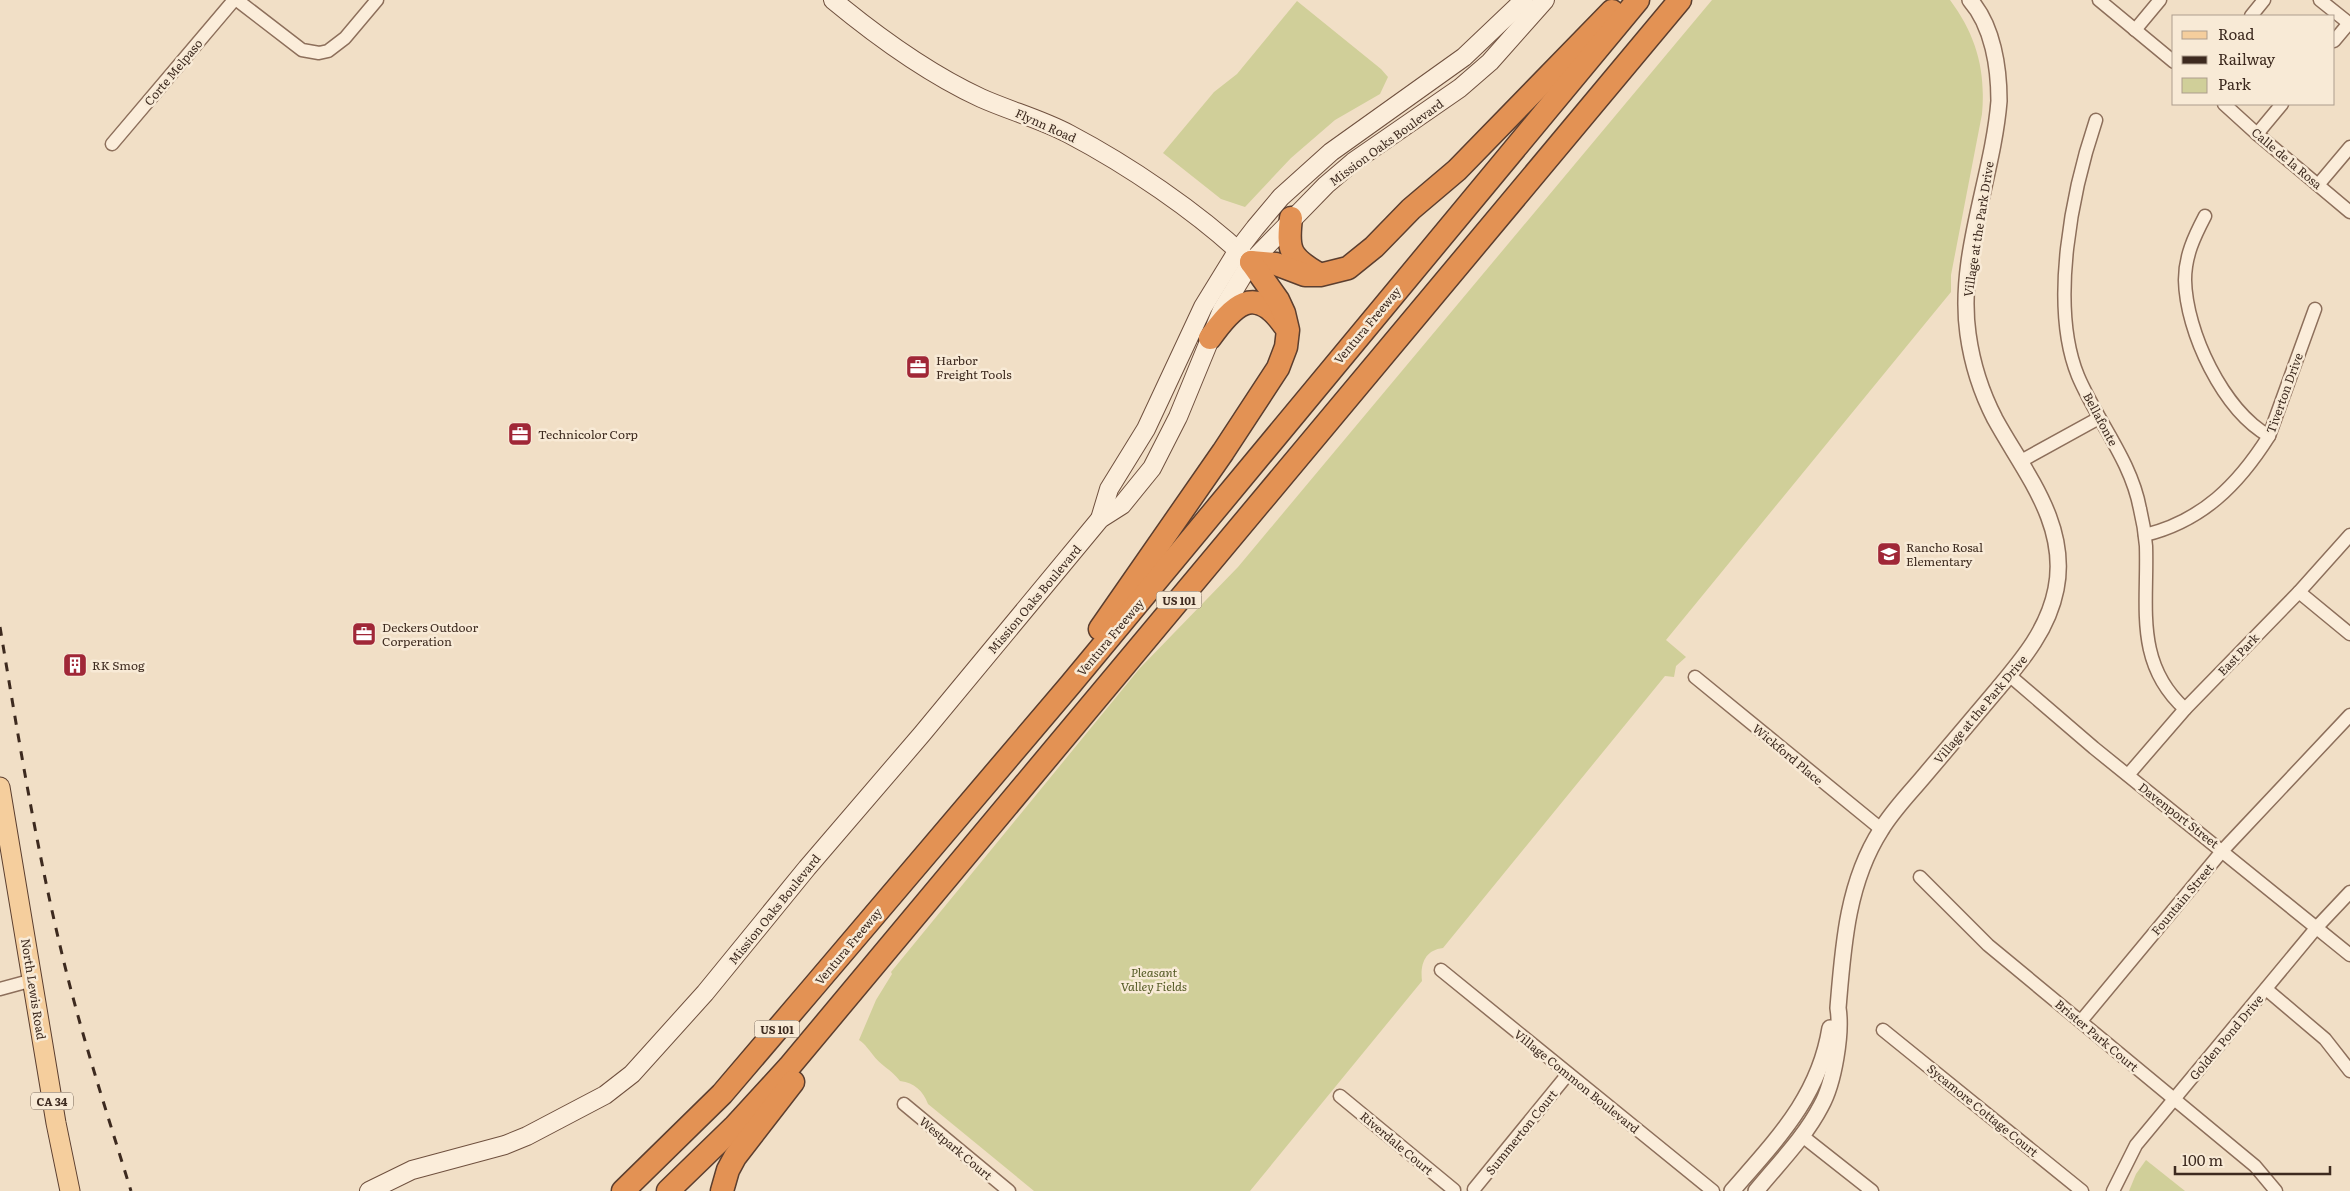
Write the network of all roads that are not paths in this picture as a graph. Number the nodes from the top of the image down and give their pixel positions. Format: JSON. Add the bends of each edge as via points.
{"nodes":[{"id":1,"x":235,"y":0,"type":"edge"},
{"id":2,"x":377,"y":0,"type":"edge"},
{"id":3,"x":833,"y":0,"type":"edge"},
{"id":4,"x":1524,"y":0,"type":"edge"},
{"id":5,"x":1545,"y":0,"type":"edge"},
{"id":6,"x":1627,"y":0,"type":"edge"},
{"id":7,"x":1638,"y":0,"type":"edge"},
{"id":8,"x":1680,"y":0,"type":"edge"},
{"id":9,"x":1970,"y":0,"type":"edge"},
{"id":10,"x":2099,"y":0,"type":"edge"},
{"id":11,"x":2160,"y":0,"type":"edge"},
{"id":12,"x":2264,"y":0,"type":"edge"},
{"id":13,"x":2320,"y":0,"type":"edge"},
{"id":14,"x":2252,"y":15,"type":"edge"},
{"id":15,"x":2349,"y":24,"type":"edge"},
{"id":16,"x":2135,"y":30,"type":"junction"},
{"id":17,"x":2335,"y":40,"type":"edge"},
{"id":18,"x":2172,"y":60,"type":"edge"},
{"id":19,"x":2225,"y":105,"type":"edge"},
{"id":20,"x":2281,"y":105,"type":"edge"},
{"id":21,"x":2096,"y":120,"type":"dead end"},
{"id":22,"x":2257,"y":134,"type":"junction"},
{"id":23,"x":112,"y":144,"type":"dead end"},
{"id":24,"x":2350,"y":147,"type":"edge"},
{"id":25,"x":2318,"y":185,"type":"junction"},
{"id":26,"x":2350,"y":212,"type":"edge"},
{"id":27,"x":2205,"y":216,"type":"dead end"},
{"id":28,"x":1291,"y":218,"type":"junction"},
{"id":29,"x":1245,"y":256,"type":"junction"},
{"id":30,"x":1320,"y":275,"type":"junction"},
{"id":31,"x":2315,"y":309,"type":"dead end"},
{"id":32,"x":1288,"y":330,"type":"junction"},
{"id":33,"x":1210,"y":338,"type":"junction"},
{"id":34,"x":2099,"y":418,"type":"junction"},
{"id":35,"x":2269,"y":436,"type":"junction"},
{"id":36,"x":2021,"y":461,"type":"junction"},
{"id":37,"x":1100,"y":519,"type":"junction"},
{"id":38,"x":2145,"y":535,"type":"junction"},
{"id":39,"x":2350,"y":536,"type":"edge"},
{"id":40,"x":2300,"y":592,"type":"junction"},
{"id":41,"x":2350,"y":634,"type":"edge"},
{"id":42,"x":2009,"y":676,"type":"junction"},
{"id":43,"x":1695,"y":677,"type":"dead end"},
{"id":44,"x":2185,"y":709,"type":"junction"},
{"id":45,"x":2350,"y":715,"type":"edge"},
{"id":46,"x":1032,"y":730,"type":"junction"},
{"id":47,"x":2128,"y":775,"type":"junction"},
{"id":48,"x":1,"y":797,"type":"edge"},
{"id":49,"x":1881,"y":829,"type":"junction"},
{"id":50,"x":2223,"y":850,"type":"junction"},
{"id":51,"x":1920,"y":877,"type":"dead end"},
{"id":52,"x":2350,"y":892,"type":"edge"},
{"id":53,"x":2317,"y":927,"type":"junction"},
{"id":54,"x":2350,"y":954,"type":"edge"},
{"id":55,"x":1441,"y":970,"type":"dead end"},
{"id":56,"x":869,"y":971,"type":"junction"},
{"id":57,"x":33,"y":980,"type":"junction"},
{"id":58,"x":0,"y":989,"type":"edge"},
{"id":59,"x":2266,"y":989,"type":"junction"},
{"id":60,"x":1838,"y":1008,"type":"junction"},
{"id":61,"x":2081,"y":1022,"type":"junction"},
{"id":62,"x":1884,"y":1030,"type":"dead end"},
{"id":63,"x":2350,"y":1071,"type":"edge"},
{"id":64,"x":1568,"y":1074,"type":"junction"},
{"id":65,"x":1340,"y":1096,"type":"dead end"},
{"id":66,"x":2174,"y":1099,"type":"junction"},
{"id":67,"x":904,"y":1104,"type":"dead end"},
{"id":68,"x":1801,"y":1135,"type":"junction"},
{"id":69,"x":1453,"y":1190,"type":"edge"},
{"id":70,"x":1474,"y":1190,"type":"edge"},
{"id":71,"x":70,"y":1191,"type":"edge"},
{"id":72,"x":369,"y":1191,"type":"edge"},
{"id":73,"x":623,"y":1191,"type":"edge"},
{"id":74,"x":668,"y":1191,"type":"edge"},
{"id":75,"x":722,"y":1191,"type":"edge"},
{"id":76,"x":1009,"y":1191,"type":"edge"},
{"id":77,"x":1712,"y":1191,"type":"edge"},
{"id":78,"x":1732,"y":1191,"type":"edge"},
{"id":79,"x":1756,"y":1191,"type":"edge"},
{"id":80,"x":1872,"y":1191,"type":"edge"},
{"id":81,"x":2082,"y":1191,"type":"edge"},
{"id":82,"x":2113,"y":1191,"type":"edge"},
{"id":83,"x":2276,"y":1191,"type":"edge"}],
"edges":[{"from":1,"to":2,"type":"street","via":[[310,53],[322,53],[333,48]]},
{"from":1,"to":23,"type":"street","name":"Corte Melpaso"},
{"from":3,"to":29,"type":"main road","name":"Flynn Road","via":[[883,40],[934,73],[982,98],[1066,132],[1104,153]]},
{"from":4,"to":29,"type":"main road","name":"Mission Oaks Boulevard","via":[[1464,57],[1358,131],[1302,176],[1281,198]]},
{"from":5,"to":28,"type":"main road","name":"Mission Oaks Boulevard","via":[[1507,45],[1478,72],[1434,107],[1353,162]]},
{"from":6,"to":30,"type":"highway","via":[[1612,11],[1457,170],[1411,209],[1374,248],[1348,268]]},
{"from":7,"to":46,"type":"highway","name":"Ventura Freeway","number":"US 101"},
{"from":8,"to":56,"type":"highway","number":"US 101"},
{"from":9,"to":36,"type":"street","name":"Village at the Park Drive","via":[[1990,37],[1998,73],[1999,101],[1967,286],[1967,331],[1985,397]]},
{"from":10,"to":16,"type":"street"},
{"from":11,"to":16,"type":"street"},
{"from":12,"to":14,"type":"street"},
{"from":13,"to":15,"type":"street"},
{"from":15,"to":17,"type":"street"},
{"from":16,"to":18,"type":"street"},
{"from":19,"to":22,"type":"street","name":"Calle de la Rosa"},
{"from":20,"to":22,"type":"street"},
{"from":21,"to":34,"type":"street","name":"Bellafonte","via":[[2067,247],[2064,292],[2068,340],[2078,375]]},
{"from":22,"to":25,"type":"street","name":"Calle de la Rosa"},
{"from":24,"to":25,"type":"street"},
{"from":25,"to":26,"type":"street","name":"Calle de la Rosa"},
{"from":27,"to":35,"type":"street","via":[[2190,245],[2185,280],[2189,315],[2205,356],[2226,394],[2246,418]]},
{"from":28,"to":29,"type":"main road","name":"Mission Oaks Boulevard"},
{"from":28,"to":30,"type":"highway","via":[[1289,238],[1293,255]]},
{"from":29,"to":30,"type":"highway","via":[[1304,275]]},
{"from":29,"to":32,"type":"highway","via":[[1278,300]]},
{"from":29,"to":33,"type":"main road","name":"Mission Oaks Boulevard"},
{"from":29,"to":37,"type":"main road","name":"Mission Oaks Boulevard","via":[[1203,308],[1146,429],[1109,490]]},
{"from":31,"to":35,"type":"street","name":"Tiverton Drive"},
{"from":32,"to":33,"type":"highway","via":[[1277,314],[1253,301],[1235,307]]},
{"from":32,"to":46,"type":"highway","via":[[1286,348],[1278,368]]},
{"from":33,"to":37,"type":"main road","name":"Mission Oaks Boulevard","via":[[1178,417],[1152,468],[1122,505]]},
{"from":34,"to":36,"type":"street"},
{"from":34,"to":38,"type":"street","name":"Bellafonte","via":[[2131,475]]},
{"from":35,"to":38,"type":"street","name":"Tiverton Drive","via":[[2228,490],[2195,515]]},
{"from":36,"to":42,"type":"street","name":"Village at the Park Drive","via":[[2041,496],[2054,530],[2059,560],[2057,588],[2050,614],[2038,638]]},
{"from":37,"to":72,"type":"main road","name":"Mission Oaks Boulevard","via":[[706,993],[632,1074],[605,1095],[528,1136],[412,1170]]},
{"from":38,"to":44,"type":"street","name":"Bellafonte","via":[[2146,634],[2157,670],[2175,700]]},
{"from":39,"to":40,"type":"street","name":"East Park"},
{"from":40,"to":41,"type":"street"},
{"from":40,"to":44,"type":"street","name":"East Park"},
{"from":42,"to":47,"type":"street","name":"Davenport Street"},
{"from":42,"to":49,"type":"street","name":"Village at the Park Drive"},
{"from":43,"to":49,"type":"street","name":"Wickford Place"},
{"from":44,"to":47,"type":"street","name":"East Park"},
{"from":45,"to":50,"type":"street","name":"Fountain Street"},
{"from":46,"to":73,"type":"highway","name":"Ventura Freeway","number":"US 101","via":[[722,1094]]},
{"from":47,"to":50,"type":"street","name":"Davenport Street"},
{"from":48,"to":57,"type":"main road","name":"North Lewis Road","number":"CA 34"},
{"from":49,"to":60,"type":"street","name":"Village at the Park Drive","via":[[1865,860],[1848,915]]},
{"from":50,"to":53,"type":"street","name":"Davenport Street"},
{"from":50,"to":61,"type":"street","name":"Fountain Street"},
{"from":51,"to":61,"type":"street","name":"Brister Park Court","via":[[1988,945]]},
{"from":52,"to":53,"type":"street","name":"Golden Pond Drive"},
{"from":53,"to":54,"type":"street","name":"Davenport Street"},
{"from":53,"to":59,"type":"street","name":"Golden Pond Drive"},
{"from":55,"to":64,"type":"street","name":"Village Common Boulevard"},
{"from":56,"to":74,"type":"highway","number":"US 101","via":[[789,1067]]},
{"from":56,"to":75,"type":"highway","via":[[794,1081],[735,1157]]},
{"from":57,"to":58,"type":"street"},
{"from":57,"to":71,"type":"main road","name":"North Lewis Road","number":"CA 34"},
{"from":59,"to":63,"type":"street","via":[[2325,1038]]},
{"from":59,"to":66,"type":"street","name":"Golden Pond Drive"},
{"from":60,"to":68,"type":"street","name":"Village at the Park Drive","via":[[1839,1028],[1833,1070],[1822,1105]]},
{"from":60,"to":78,"type":"street","name":"Village at the Park Drive","via":[[1809,1093],[1791,1121]]},
{"from":61,"to":66,"type":"street","name":"Brister Park Court"},
{"from":62,"to":81,"type":"street","name":"Sycamore Cottage Court"},
{"from":64,"to":70,"type":"street","name":"Summerton Court"},
{"from":64,"to":77,"type":"street","name":"Village Common Boulevard"},
{"from":65,"to":69,"type":"street","name":"Riverdale Court"},
{"from":66,"to":82,"type":"street","name":"Golden Pond Drive","via":[[2136,1145]]},
{"from":66,"to":83,"type":"street","name":"Brister Park Court","via":[[2255,1166]]},
{"from":67,"to":76,"type":"street","name":"Westpark Court"},
{"from":68,"to":79,"type":"street","name":"Village at the Park Drive"},
{"from":68,"to":80,"type":"street"},
{"from":69,"to":70,"type":"street","via":[[1465,1186]]}]}
